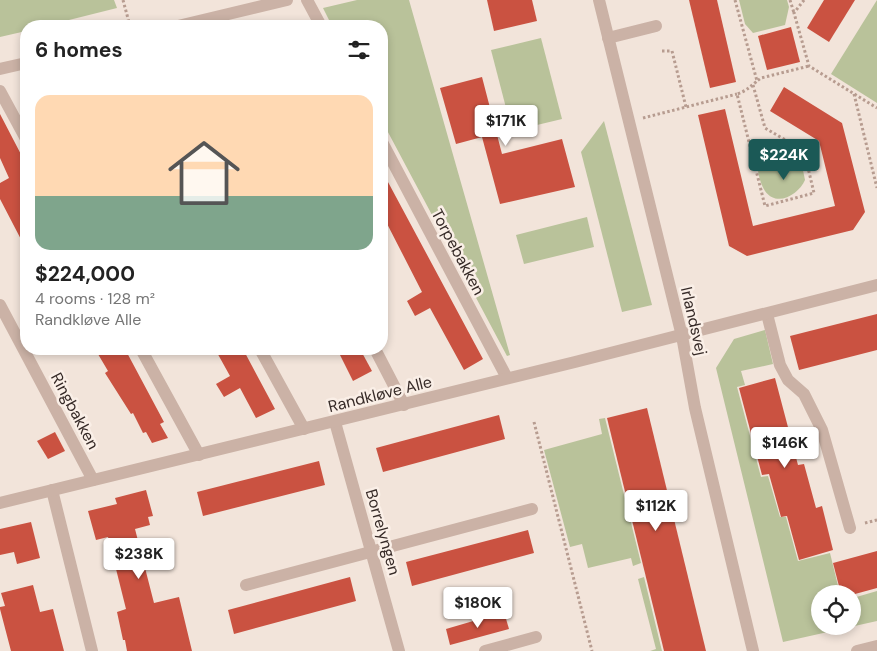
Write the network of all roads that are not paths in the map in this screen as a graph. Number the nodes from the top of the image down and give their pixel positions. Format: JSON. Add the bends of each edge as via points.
{"nodes":[{"id":1,"x":287,"y":0,"type":"edge"},
{"id":2,"x":307,"y":0,"type":"edge"},
{"id":3,"x":599,"y":0,"type":"edge"},
{"id":4,"x":215,"y":20,"type":"edge"},
{"id":5,"x":318,"y":20,"type":"edge"},
{"id":6,"x":656,"y":26,"type":"dead end"},
{"id":7,"x":608,"y":38,"type":"junction"},
{"id":8,"x":20,"y":64,"type":"edge"},
{"id":9,"x":0,"y":69,"type":"edge"},
{"id":10,"x":0,"y":91,"type":"edge"},
{"id":11,"x":20,"y":128,"type":"edge"},
{"id":12,"x":388,"y":153,"type":"edge"},
{"id":13,"x":877,"y":285,"type":"edge"},
{"id":14,"x":0,"y":304,"type":"edge"},
{"id":15,"x":767,"y":314,"type":"junction"},
{"id":16,"x":4,"y":323,"type":"edge"},
{"id":17,"x":682,"y":336,"type":"junction"},
{"id":18,"x":20,"y":352,"type":"edge"},
{"id":19,"x":22,"y":355,"type":"edge"},
{"id":20,"x":144,"y":355,"type":"edge"},
{"id":21,"x":263,"y":355,"type":"edge"},
{"id":22,"x":377,"y":355,"type":"edge"},
{"id":23,"x":507,"y":378,"type":"junction"},
{"id":24,"x":404,"y":405,"type":"junction"},
{"id":25,"x":335,"y":422,"type":"junction"},
{"id":26,"x":304,"y":430,"type":"junction"},
{"id":27,"x":199,"y":455,"type":"junction"},
{"id":28,"x":92,"y":480,"type":"junction"},
{"id":29,"x":52,"y":490,"type":"junction"},
{"id":30,"x":0,"y":503,"type":"edge"},
{"id":31,"x":532,"y":509,"type":"dead end"},
{"id":32,"x":850,"y":528,"type":"dead end"},
{"id":33,"x":372,"y":552,"type":"junction"},
{"id":34,"x":246,"y":586,"type":"dead end"},
{"id":35,"x":536,"y":638,"type":"dead end"},
{"id":36,"x":877,"y":646,"type":"edge"},
{"id":37,"x":92,"y":651,"type":"edge"},
{"id":38,"x":400,"y":651,"type":"edge"},
{"id":39,"x":485,"y":651,"type":"edge"},
{"id":40,"x":753,"y":651,"type":"edge"},
{"id":41,"x":857,"y":651,"type":"edge"}],
"edges":[{"from":1,"to":4,"type":"street"},
{"from":2,"to":5,"type":"street"},
{"from":3,"to":7,"type":"street","name":"Irlandsvej"},
{"from":6,"to":7,"type":"street"},
{"from":7,"to":17,"type":"street","name":"Irlandsvej"},
{"from":8,"to":9,"type":"street"},
{"from":10,"to":11,"type":"street"},
{"from":12,"to":23,"type":"street","name":"Torpebakken"},
{"from":13,"to":15,"type":"street","name":"Randkløve Alle"},
{"from":14,"to":16,"type":"street","name":"Ringbakken"},
{"from":15,"to":17,"type":"street","name":"Randkløve Alle"},
{"from":15,"to":32,"type":"street","via":[[780,365],[788,380],[804,394],[822,430]]},
{"from":16,"to":18,"type":"street","name":"Ringbakken"},
{"from":17,"to":23,"type":"street","name":"Randkløve Alle"},
{"from":17,"to":40,"type":"street","name":"Irlandsvej","via":[[695,408]]},
{"from":19,"to":28,"type":"street","name":"Ringbakken"},
{"from":20,"to":27,"type":"street"},
{"from":21,"to":26,"type":"street"},
{"from":22,"to":24,"type":"street"},
{"from":23,"to":24,"type":"street","name":"Randkløve Alle"},
{"from":24,"to":25,"type":"street","name":"Randkløve Alle"},
{"from":25,"to":26,"type":"street","name":"Randkløve Alle"},
{"from":25,"to":33,"type":"street","name":"Borrelyngen"},
{"from":26,"to":27,"type":"street","name":"Randkløve Alle"},
{"from":27,"to":28,"type":"street","name":"Randkløve Alle"},
{"from":28,"to":29,"type":"street","name":"Randkløve Alle"},
{"from":29,"to":30,"type":"street","name":"Randkløve Alle"},
{"from":29,"to":37,"type":"street"},
{"from":31,"to":33,"type":"street"},
{"from":33,"to":34,"type":"street"},
{"from":33,"to":38,"type":"street","name":"Borrelyngen"},
{"from":35,"to":39,"type":"street"},
{"from":36,"to":41,"type":"street"}]}
